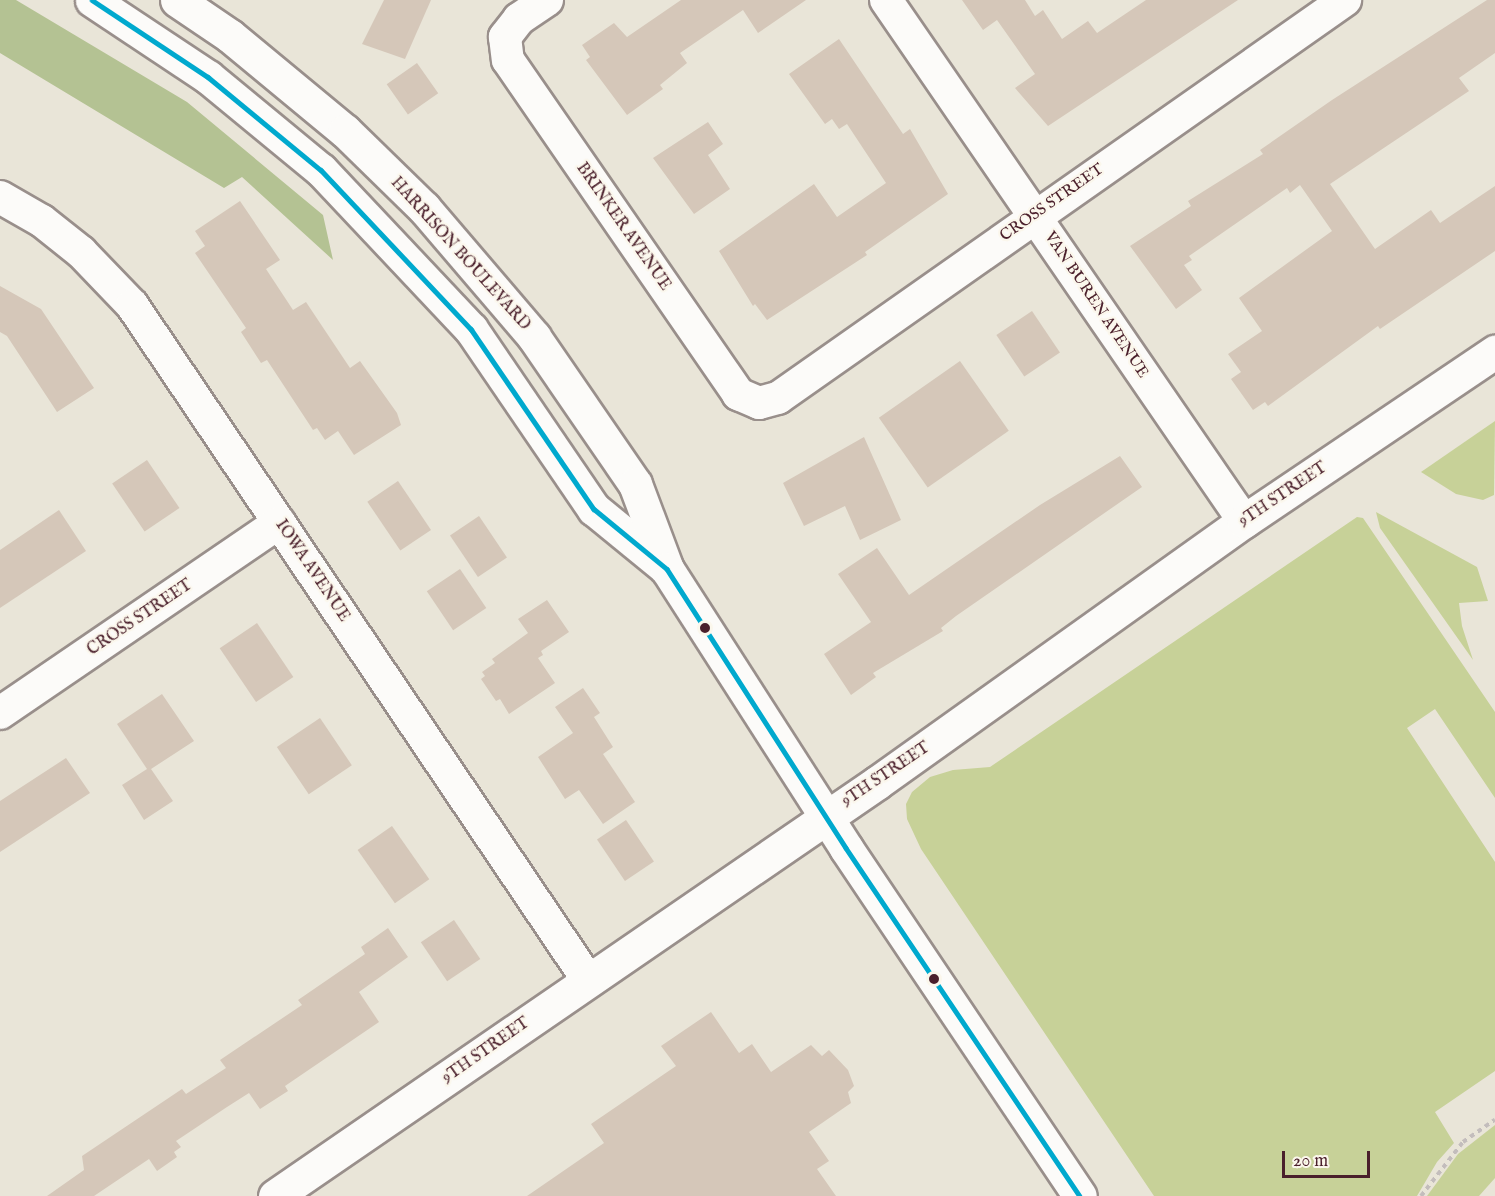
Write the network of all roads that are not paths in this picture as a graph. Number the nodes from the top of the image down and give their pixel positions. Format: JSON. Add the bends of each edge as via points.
{"nodes":[{"id":1,"x":92,"y":0,"type":"edge"},
{"id":2,"x":177,"y":0,"type":"edge"},
{"id":3,"x":547,"y":0,"type":"edge"},
{"id":4,"x":886,"y":0,"type":"edge"},
{"id":5,"x":1345,"y":0,"type":"edge"},
{"id":6,"x":0,"y":197,"type":"edge"},
{"id":7,"x":1035,"y":215,"type":"junction"},
{"id":8,"x":1495,"y":352,"type":"edge"},
{"id":9,"x":759,"y":403,"type":"joint"},
{"id":10,"x":1244,"y":521,"type":"junction"},
{"id":11,"x":279,"y":523,"type":"junction"},
{"id":12,"x":667,"y":569,"type":"junction"},
{"id":13,"x":0,"y":713,"type":"edge"},
{"id":14,"x":826,"y":814,"type":"junction"},
{"id":15,"x":588,"y":980,"type":"junction"},
{"id":16,"x":275,"y":1196,"type":"edge"},
{"id":17,"x":1080,"y":1196,"type":"edge"}],
"edges":[{"from":1,"to":12,"type":"main road","name":"HARRISON BOULEVARD","via":[[208,77],[321,170],[471,329],[594,509]]},
{"from":2,"to":12,"type":"main road","name":"HARRISON BOULEVARD","via":[[230,36],[345,131],[424,208],[508,303],[636,483]]},
{"from":3,"to":9,"type":"street","name":"BRINKER AVENUE","via":[[519,19],[505,37],[508,60],[738,394]]},
{"from":4,"to":7,"type":"street","name":"VAN BUREN AVENUE"},
{"from":5,"to":7,"type":"street","name":"CROSS STREET"},
{"from":6,"to":11,"type":"street","name":"IOWA AVENUE","via":[[42,221],[81,252],[132,304]]},
{"from":7,"to":9,"type":"street","name":"CROSS STREET","via":[[778,398]]},
{"from":7,"to":10,"type":"street","name":"VAN BUREN AVENUE"},
{"from":8,"to":10,"type":"main road","name":"9TH STREET"},
{"from":10,"to":14,"type":"main road","name":"9TH STREET","via":[[878,782]]},
{"from":11,"to":13,"type":"street","name":"CROSS STREET"},
{"from":11,"to":15,"type":"street","name":"IOWA AVENUE"},
{"from":12,"to":14,"type":"main road","name":"HARRISON BOULEVARD"},
{"from":14,"to":15,"type":"main road","name":"9TH STREET"},
{"from":14,"to":17,"type":"main road","name":"HARRISON BOULEVARD"},
{"from":15,"to":16,"type":"main road","name":"9TH STREET"}]}
